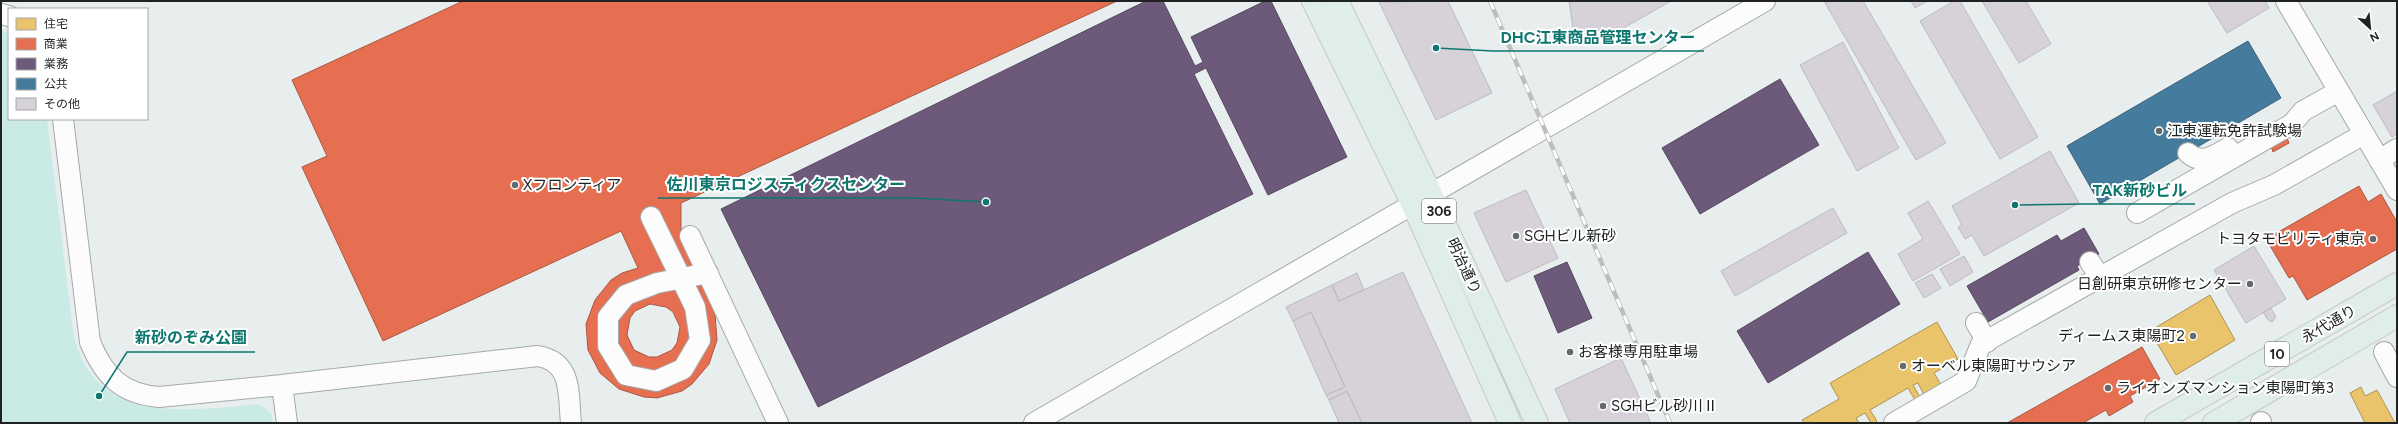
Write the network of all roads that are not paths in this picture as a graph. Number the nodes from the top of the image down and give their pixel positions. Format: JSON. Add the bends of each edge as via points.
{"nodes":[{"id":1,"x":1313,"y":1,"type":"edge"},
{"id":2,"x":1337,"y":1,"type":"edge"},
{"id":3,"x":1765,"y":1,"type":"edge"},
{"id":4,"x":2286,"y":1,"type":"edge"},
{"id":5,"x":2339,"y":92,"type":"junction"},
{"id":6,"x":63,"y":120,"type":"edge"},
{"id":7,"x":2364,"y":134,"type":"junction"},
{"id":8,"x":2274,"y":135,"type":"junction"},
{"id":9,"x":2397,"y":149,"type":"edge"},
{"id":10,"x":2188,"y":153,"type":"dead end"},
{"id":11,"x":2379,"y":160,"type":"junction"},
{"id":12,"x":2397,"y":190,"type":"edge"},
{"id":13,"x":1422,"y":200,"type":"junction"},
{"id":14,"x":2137,"y":213,"type":"dead end"},
{"id":15,"x":651,"y":217,"type":"dead end"},
{"id":16,"x":690,"y":236,"type":"dead end"},
{"id":17,"x":708,"y":273,"type":"junction"},
{"id":18,"x":2397,"y":284,"type":"edge"},
{"id":19,"x":2397,"y":316,"type":"edge"},
{"id":20,"x":1976,"y":323,"type":"dead end"},
{"id":21,"x":1987,"y":342,"type":"junction"},
{"id":22,"x":2384,"y":352,"type":"dead end"},
{"id":23,"x":2397,"y":377,"type":"edge"},
{"id":24,"x":282,"y":385,"type":"junction"},
{"id":25,"x":287,"y":423,"type":"edge"},
{"id":26,"x":571,"y":423,"type":"edge"},
{"id":27,"x":778,"y":423,"type":"edge"},
{"id":28,"x":1034,"y":423,"type":"edge"},
{"id":29,"x":1510,"y":423,"type":"edge"},
{"id":30,"x":1537,"y":423,"type":"edge"},
{"id":31,"x":1894,"y":423,"type":"edge"},
{"id":32,"x":2156,"y":423,"type":"edge"},
{"id":33,"x":2214,"y":423,"type":"edge"}],
"edges":[{"from":1,"to":13,"type":"main road","name":"明治通り","number":"306"},
{"from":2,"to":13,"type":"main road","name":"明治通り","number":"306"},
{"from":3,"to":13,"type":"street"},
{"from":4,"to":5,"type":"street"},
{"from":5,"to":7,"type":"street"},
{"from":5,"to":8,"type":"street","via":[[2303,111],[2292,124]]},
{"from":6,"to":24,"type":"street","via":[[90,342],[106,372],[143,396],[159,397]]},
{"from":7,"to":11,"type":"street"},
{"from":7,"to":21,"type":"street","via":[[2274,185],[2095,270]]},
{"from":8,"to":10,"type":"street","via":[[2269,125],[2206,159],[2196,159]]},
{"from":8,"to":14,"type":"street"},
{"from":9,"to":11,"type":"street"},
{"from":11,"to":12,"type":"street"},
{"from":13,"to":28,"type":"street"},
{"from":13,"to":29,"type":"main road","name":"明治通り","number":"306"},
{"from":13,"to":30,"type":"main road","name":"明治通り","number":"306"},
{"from":15,"to":17,"type":"street","via":[[674,266],[678,272],[681,279],[695,307],[700,340],[683,369],[656,381],[626,375],[608,346],[608,317],[626,295],[664,281],[679,279],[686,277]]},
{"from":16,"to":17,"type":"street"},
{"from":17,"to":27,"type":"street"},
{"from":18,"to":32,"type":"main road","name":"永代通り","number":"10"},
{"from":19,"to":33,"type":"main road","name":"永代通り","number":"10"},
{"from":20,"to":21,"type":"street"},
{"from":21,"to":31,"type":"street","via":[[1981,344],[1966,381]]},
{"from":22,"to":23,"type":"street"},
{"from":24,"to":25,"type":"street"},
{"from":24,"to":26,"type":"street","via":[[538,356],[556,362],[563,369]]}]}
